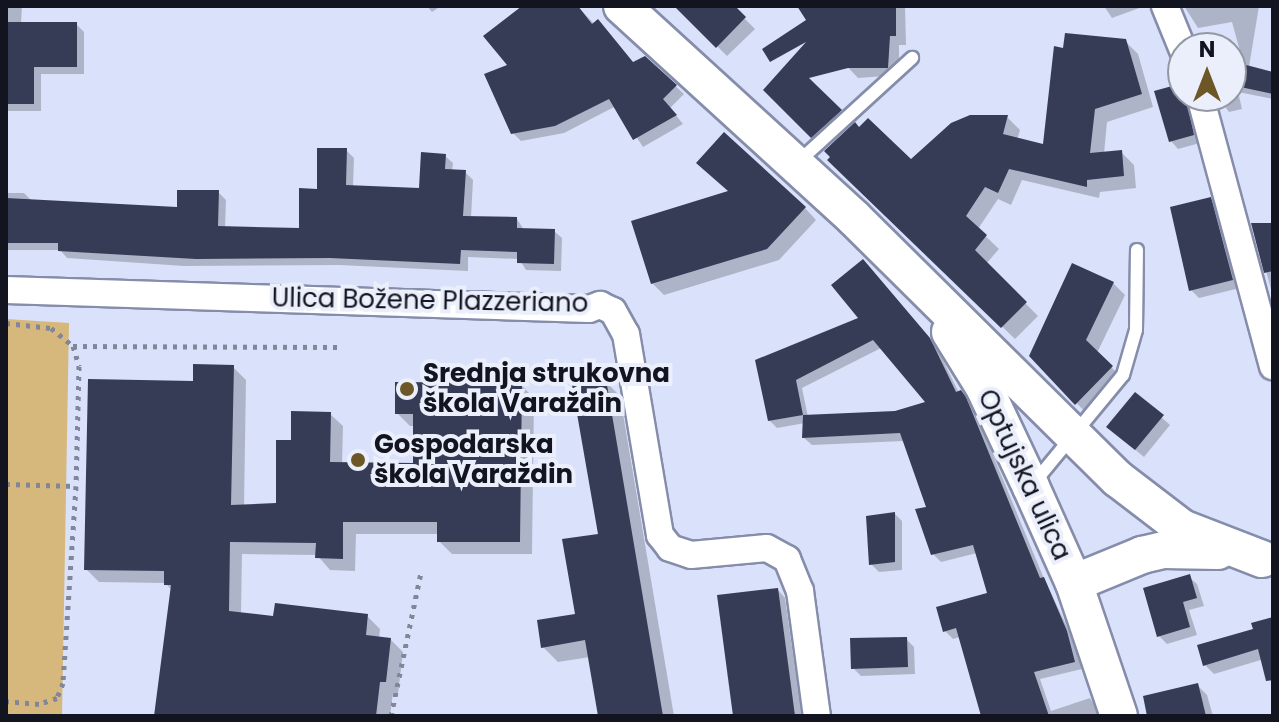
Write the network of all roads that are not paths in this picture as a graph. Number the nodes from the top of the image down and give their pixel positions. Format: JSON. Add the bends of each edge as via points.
{"nodes":[{"id":1,"x":622,"y":6,"type":"edge"},
{"id":2,"x":1165,"y":6,"type":"edge"},
{"id":3,"x":1176,"y":32,"type":"edge"},
{"id":4,"x":912,"y":58,"type":"dead end"},
{"id":5,"x":1204,"y":112,"type":"edge"},
{"id":6,"x":795,"y":165,"type":"junction"},
{"id":7,"x":1137,"y":250,"type":"dead end"},
{"id":8,"x":891,"y":254,"type":"junction"},
{"id":9,"x":6,"y":290,"type":"edge"},
{"id":10,"x":1273,"y":366,"type":"edge"},
{"id":11,"x":1075,"y":435,"type":"junction"},
{"id":12,"x":1031,"y":487,"type":"junction"},
{"id":13,"x":1267,"y":560,"type":"edge"},
{"id":14,"x":1074,"y":583,"type":"junction"},
{"id":15,"x":817,"y":716,"type":"edge"},
{"id":16,"x":1119,"y":716,"type":"edge"}],
"edges":[{"from":1,"to":6,"type":"main road","name":"Optujska ulica"},
{"from":2,"to":3,"type":"street"},
{"from":4,"to":6,"type":"lane"},
{"from":5,"to":10,"type":"street"},
{"from":6,"to":8,"type":"main road","name":"Optujska ulica"},
{"from":7,"to":11,"type":"lane","via":[[1136,330],[1123,375]]},
{"from":8,"to":11,"type":"main road","name":"Optujska ulica"},
{"from":8,"to":12,"type":"main road","name":"Optujska ulica","via":[[984,387]]},
{"from":9,"to":15,"type":"street","name":"Ulica Božene Plazzeriano","via":[[589,309],[600,305],[613,311],[626,334],[660,535],[670,548],[691,555],[767,548],[787,559],[800,591]]},
{"from":11,"to":12,"type":"lane"},
{"from":11,"to":13,"type":"main road","name":"Optujska ulica","via":[[1118,479],[1182,528]]},
{"from":12,"to":14,"type":"main road","name":"Optujska ulica"},
{"from":13,"to":14,"type":"main road","via":[[1209,550],[1164,550]]},
{"from":14,"to":16,"type":"main road","name":"Optujska ulica"}]}
